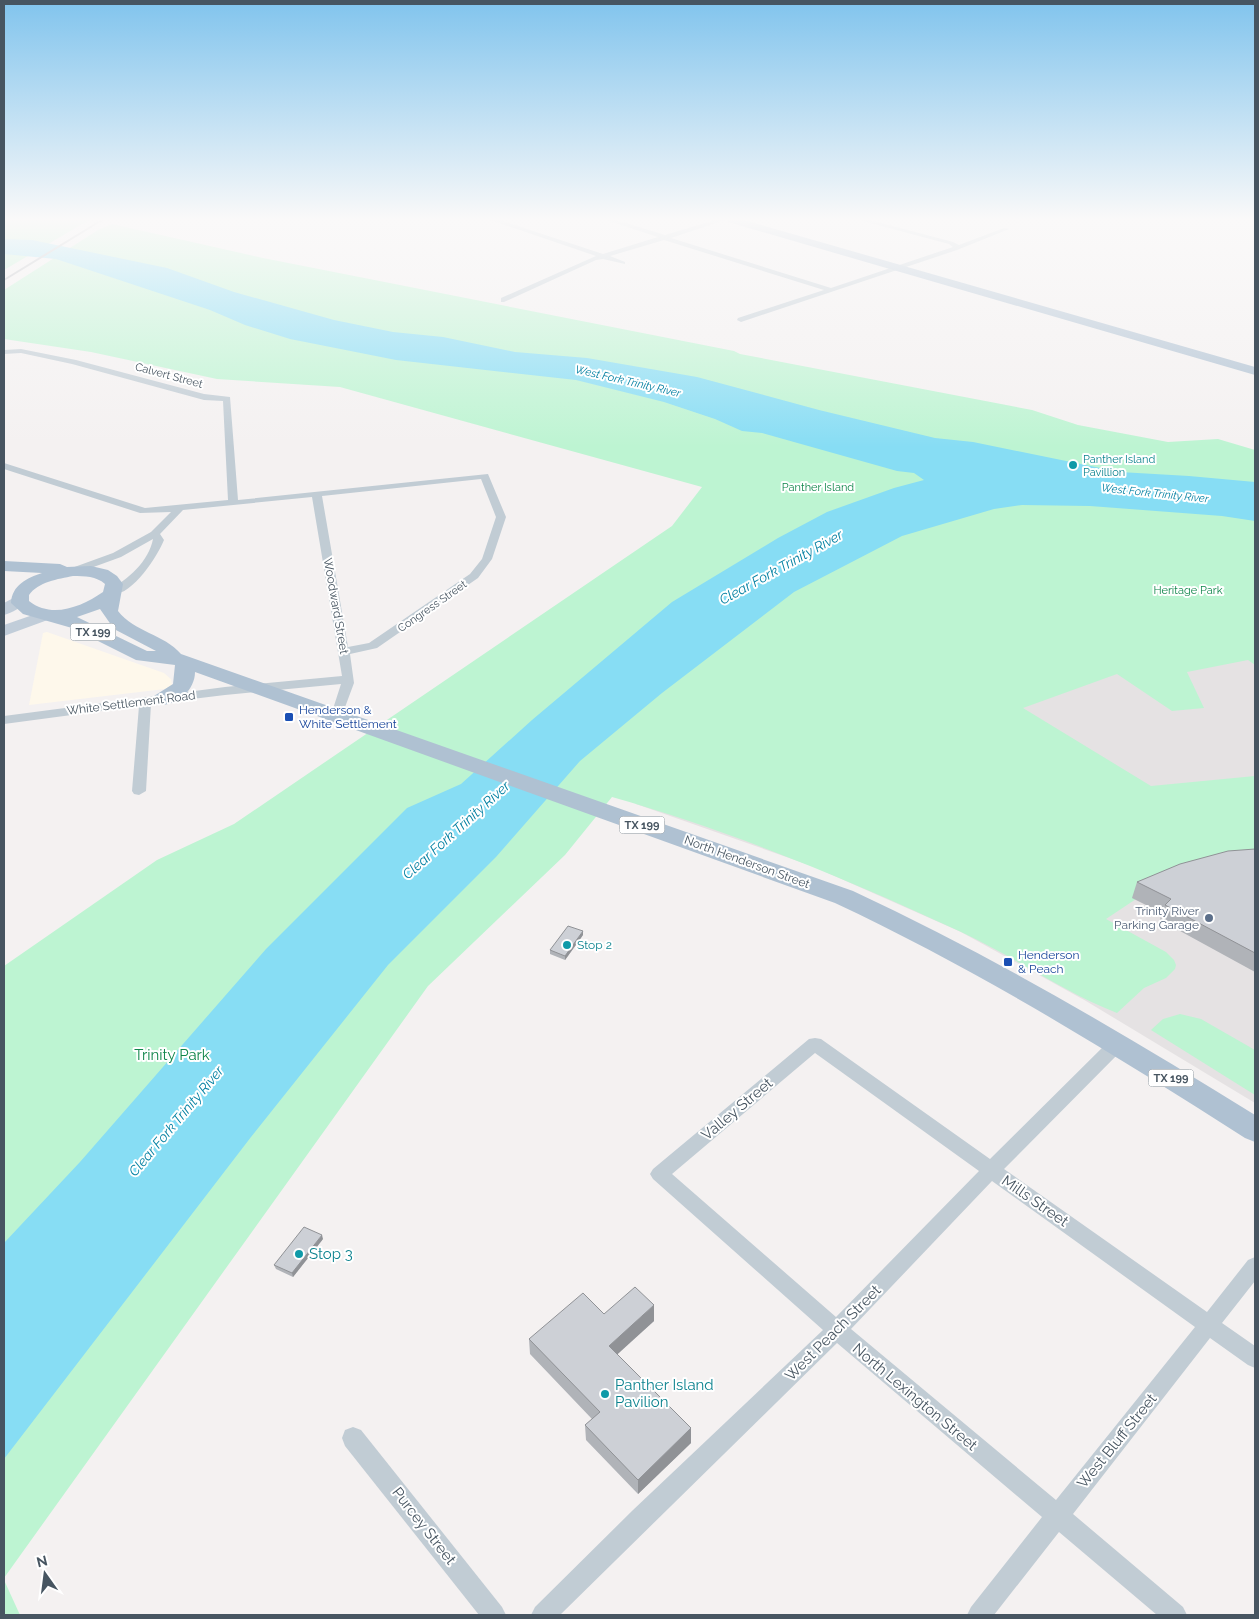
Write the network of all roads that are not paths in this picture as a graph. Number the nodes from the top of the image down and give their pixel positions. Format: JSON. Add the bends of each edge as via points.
{"nodes":[{"id":1,"x":514,"y":296,"type":"edge"},
{"id":2,"x":814,"y":296,"type":"edge"},
{"id":3,"x":997,"y":296,"type":"edge"},
{"id":4,"x":504,"y":300,"type":"dead end"},
{"id":5,"x":741,"y":320,"type":"dead end"},
{"id":6,"x":4,"y":352,"type":"edge"},
{"id":7,"x":1255,"y":370,"type":"edge"},
{"id":8,"x":4,"y":466,"type":"edge"},
{"id":9,"x":317,"y":495,"type":"junction"},
{"id":10,"x":233,"y":503,"type":"junction"},
{"id":11,"x":179,"y":509,"type":"junction"},
{"id":12,"x":155,"y":534,"type":"junction"},
{"id":13,"x":4,"y":566,"type":"edge"},
{"id":14,"x":71,"y":571,"type":"junction"},
{"id":15,"x":111,"y":593,"type":"junction"},
{"id":16,"x":12,"y":598,"type":"edge"},
{"id":17,"x":50,"y":615,"type":"junction"},
{"id":18,"x":4,"y":631,"type":"edge"},
{"id":19,"x":344,"y":650,"type":"junction"},
{"id":20,"x":180,"y":660,"type":"junction"},
{"id":21,"x":348,"y":679,"type":"junction"},
{"id":22,"x":259,"y":689,"type":"junction"},
{"id":23,"x":153,"y":701,"type":"junction"},
{"id":24,"x":337,"y":715,"type":"junction"},
{"id":25,"x":4,"y":720,"type":"edge"},
{"id":26,"x":139,"y":791,"type":"dead end"},
{"id":27,"x":815,"y":1044,"type":"joint"},
{"id":28,"x":1116,"y":1044,"type":"junction"},
{"id":29,"x":1255,"y":1130,"type":"edge"},
{"id":30,"x":991,"y":1170,"type":"junction"},
{"id":31,"x":659,"y":1174,"type":"joint"},
{"id":32,"x":1255,"y":1266,"type":"edge"},
{"id":33,"x":1210,"y":1324,"type":"junction"},
{"id":34,"x":837,"y":1330,"type":"junction"},
{"id":35,"x":1255,"y":1358,"type":"edge"},
{"id":36,"x":353,"y":1438,"type":"dead end"},
{"id":37,"x":1057,"y":1516,"type":"junction"},
{"id":38,"x":494,"y":1615,"type":"edge"},
{"id":39,"x":544,"y":1615,"type":"edge"},
{"id":40,"x":979,"y":1615,"type":"edge"},
{"id":41,"x":1175,"y":1615,"type":"edge"}],
"edges":[{"from":1,"to":4,"type":"street"},
{"from":2,"to":5,"type":"street"},
{"from":3,"to":7,"type":"main road"},
{"from":6,"to":10,"type":"street","name":"Calvert Street","via":[[21,351],[204,397],[227,399]]},
{"from":8,"to":11,"type":"street","via":[[144,511]]},
{"from":9,"to":10,"type":"street"},
{"from":9,"to":19,"type":"street","name":"Woodward Street"},
{"from":9,"to":19,"type":"street","name":"Congress Street","via":[[485,476],[500,517],[483,565],[467,581],[373,646]]},
{"from":10,"to":11,"type":"street"},
{"from":11,"to":12,"type":"street"},
{"from":12,"to":14,"type":"street","via":[[117,555]]},
{"from":12,"to":15,"type":"street","via":[[159,540],[148,562]]},
{"from":13,"to":14,"type":"main road","via":[[53,567]]},
{"from":14,"to":15,"type":"main road","via":[[101,573],[114,584]]},
{"from":14,"to":16,"type":"main road","via":[[39,579]]},
{"from":15,"to":17,"type":"main road","via":[[86,609]]},
{"from":15,"to":20,"type":"main road","name":"North Henderson Street","number":"TX 199","via":[[109,611],[120,625],[161,646]]},
{"from":16,"to":17,"type":"main road","name":"North Henderson Street","via":[[25,609]]},
{"from":17,"to":18,"type":"main road"},
{"from":17,"to":20,"type":"main road","name":"North Henderson Street","number":"TX 199","via":[[79,624],[143,656]]},
{"from":19,"to":21,"type":"street","name":"Woodward Street"},
{"from":20,"to":22,"type":"main road","name":"North Henderson Street","number":"TX 199"},
{"from":20,"to":23,"type":"main road","via":[[186,681],[184,685],[175,693]]},
{"from":21,"to":22,"type":"street","name":"White Settlement Road"},
{"from":21,"to":24,"type":"street","name":"Woodward Street"},
{"from":22,"to":23,"type":"street","name":"White Settlement Road"},
{"from":22,"to":24,"type":"main road","name":"North Henderson Street","number":"TX 199"},
{"from":23,"to":25,"type":"street","name":"White Settlement Road"},
{"from":23,"to":26,"type":"street"},
{"from":24,"to":28,"type":"main road","name":"North Henderson Street","number":"TX 199","via":[[844,898],[1009,981]]},
{"from":27,"to":30,"type":"street","name":"Mills Street"},
{"from":27,"to":31,"type":"street","name":"Valley Street"},
{"from":28,"to":29,"type":"main road","name":"North Henderson Street","number":"TX 199"},
{"from":28,"to":30,"type":"street","name":"West Peach Street"},
{"from":30,"to":33,"type":"street","name":"Mills Street"},
{"from":30,"to":34,"type":"street","name":"West Peach Street"},
{"from":31,"to":34,"type":"street","name":"North Lexington Street"},
{"from":32,"to":33,"type":"street","name":"West Bluff Street"},
{"from":33,"to":35,"type":"street","name":"Mills Street"},
{"from":33,"to":37,"type":"street","name":"West Bluff Street"},
{"from":34,"to":37,"type":"street","name":"North Lexington Street"},
{"from":34,"to":39,"type":"street","name":"West Peach Street"},
{"from":36,"to":38,"type":"street","name":"Purcey Street"},
{"from":37,"to":40,"type":"street","name":"West Bluff Street"},
{"from":37,"to":41,"type":"street","name":"North Lexington Street"}]}
